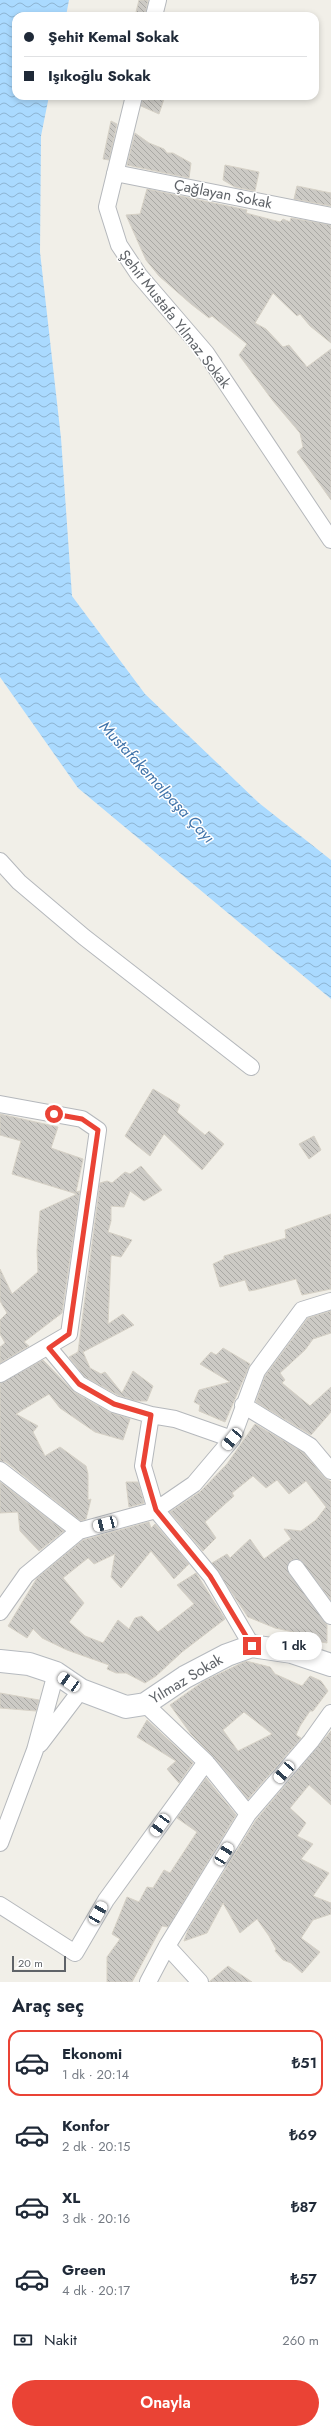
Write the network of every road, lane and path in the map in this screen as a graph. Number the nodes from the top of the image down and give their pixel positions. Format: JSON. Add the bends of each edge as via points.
{"nodes":[{"id":1,"x":158,"y":0,"type":"edge"},
{"id":2,"x":155,"y":12,"type":"edge"},
{"id":3,"x":133,"y":100,"type":"edge"},
{"id":4,"x":115,"y":172,"type":"junction"},
{"id":5,"x":331,"y":216,"type":"edge"},
{"id":6,"x":331,"y":540,"type":"edge"},
{"id":7,"x":0,"y":861,"type":"edge"},
{"id":8,"x":251,"y":1068,"type":"dead end"},
{"id":9,"x":0,"y":1104,"type":"edge"},
{"id":10,"x":331,"y":1301,"type":"edge"},
{"id":11,"x":49,"y":1348,"type":"junction"},
{"id":12,"x":0,"y":1374,"type":"edge"},
{"id":13,"x":243,"y":1405,"type":"junction"},
{"id":14,"x":151,"y":1415,"type":"junction"},
{"id":15,"x":232,"y":1439,"type":"junction"},
{"id":16,"x":0,"y":1470,"type":"edge"},
{"id":17,"x":331,"y":1472,"type":"edge"},
{"id":18,"x":156,"y":1510,"type":"junction"},
{"id":19,"x":79,"y":1531,"type":"junction"},
{"id":20,"x":296,"y":1568,"type":"dead end"},
{"id":21,"x":0,"y":1612,"type":"edge"},
{"id":22,"x":331,"y":1616,"type":"edge"},
{"id":23,"x":252,"y":1646,"type":"junction"},
{"id":24,"x":0,"y":1661,"type":"edge"},
{"id":25,"x":331,"y":1665,"type":"edge"},
{"id":26,"x":56,"y":1673,"type":"junction"},
{"id":27,"x":81,"y":1690,"type":"junction"},
{"id":28,"x":145,"y":1704,"type":"junction"},
{"id":29,"x":331,"y":1713,"type":"edge"},
{"id":30,"x":35,"y":1750,"type":"junction"},
{"id":31,"x":206,"y":1762,"type":"junction"},
{"id":32,"x":248,"y":1814,"type":"junction"},
{"id":33,"x":0,"y":1843,"type":"edge"},
{"id":34,"x":0,"y":1905,"type":"edge"},
{"id":35,"x":167,"y":1946,"type":"junction"},
{"id":36,"x":148,"y":1982,"type":"edge"},
{"id":37,"x":200,"y":1982,"type":"edge"}],
"edges":[{"from":1,"to":2,"type":"street"},
{"from":3,"to":4,"type":"street","name":"Şehit Mustafa Yılmaz Sokak"},
{"from":4,"to":5,"type":"street","name":"Çağlayan Sokak"},
{"from":4,"to":6,"type":"street","name":"Şehit Mustafa Yılmaz Sokak","via":[[107,207],[119,245],[139,275],[206,353]]},
{"from":7,"to":8,"type":"street","via":[[19,882],[84,937]]},
{"from":9,"to":11,"type":"street","via":[[82,1119],[98,1130],[69,1334]]},
{"from":10,"to":13,"type":"street","via":[[302,1310],[257,1371]]},
{"from":11,"to":12,"type":"street"},
{"from":11,"to":14,"type":"street","via":[[79,1384],[114,1404]]},
{"from":13,"to":15,"type":"street"},
{"from":13,"to":17,"type":"street","via":[[310,1446]]},
{"from":14,"to":15,"type":"street","via":[[175,1419]]},
{"from":14,"to":18,"type":"street","via":[[143,1466]]},
{"from":15,"to":18,"type":"street","via":[[194,1484]]},
{"from":16,"to":19,"type":"street"},
{"from":18,"to":19,"type":"street"},
{"from":18,"to":23,"type":"street","via":[[210,1576]]},
{"from":19,"to":21,"type":"street","via":[[26,1575]]},
{"from":20,"to":22,"type":"street"},
{"from":23,"to":25,"type":"main road","name":"Yılmaz Sokak","via":[[292,1652]]},
{"from":23,"to":28,"type":"main road","name":"Yılmaz Sokak","via":[[227,1655]]},
{"from":24,"to":26,"type":"main road","name":"Yılmaz Sokak","via":[[29,1664]]},
{"from":26,"to":27,"type":"main road","name":"Yılmaz Sokak"},
{"from":26,"to":30,"type":"street"},
{"from":27,"to":28,"type":"main road","name":"Yılmaz Sokak","via":[[126,1707]]},
{"from":27,"to":30,"type":"street"},
{"from":28,"to":31,"type":"street"},
{"from":29,"to":32,"type":"street","via":[[311,1741]]},
{"from":30,"to":33,"type":"street"},
{"from":31,"to":32,"type":"street"},
{"from":31,"to":34,"type":"street","via":[[106,1900],[75,1953]]},
{"from":32,"to":35,"type":"street"},
{"from":35,"to":36,"type":"street"},
{"from":35,"to":37,"type":"street"}]}
